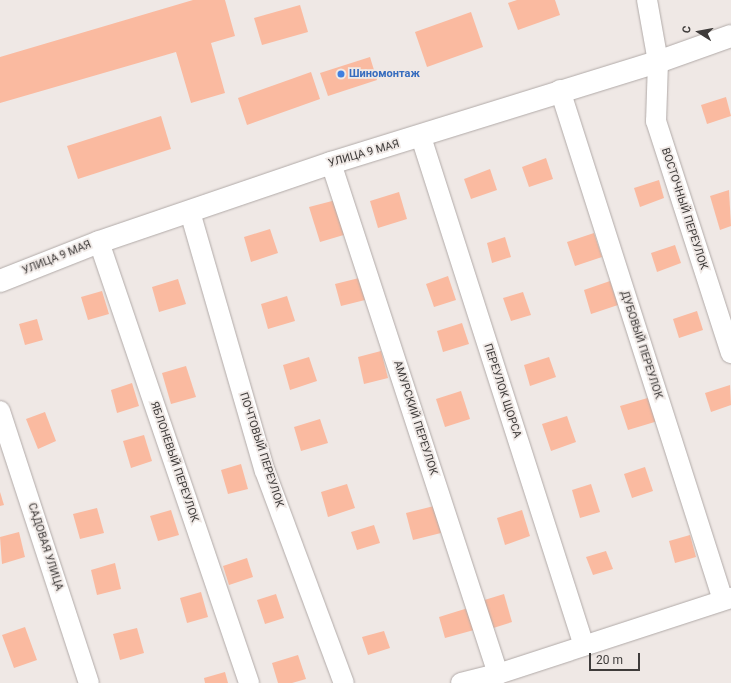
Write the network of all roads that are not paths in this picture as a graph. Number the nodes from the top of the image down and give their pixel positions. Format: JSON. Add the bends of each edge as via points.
{"nodes":[{"id":1,"x":647,"y":0,"type":"edge"},
{"id":2,"x":731,"y":36,"type":"edge"},
{"id":3,"x":658,"y":62,"type":"junction"},
{"id":4,"x":560,"y":90,"type":"junction"},
{"id":5,"x":421,"y":137,"type":"junction"},
{"id":6,"x":331,"y":163,"type":"junction"},
{"id":7,"x":190,"y":212,"type":"junction"},
{"id":8,"x":99,"y":242,"type":"junction"},
{"id":9,"x":0,"y":281,"type":"edge"},
{"id":10,"x":731,"y":353,"type":"edge"},
{"id":11,"x":0,"y":411,"type":"edge"},
{"id":12,"x":727,"y":599,"type":"edge"},
{"id":13,"x":584,"y":646,"type":"junction"},
{"id":14,"x":498,"y":674,"type":"junction"},
{"id":15,"x":90,"y":683,"type":"edge"},
{"id":16,"x":249,"y":683,"type":"edge"},
{"id":17,"x":344,"y":683,"type":"edge"},
{"id":18,"x":462,"y":683,"type":"edge"}],
"edges":[{"from":1,"to":3,"type":"street","name":"ВОСТОЧНЫЙ ПЕРЕУЛОК"},
{"from":2,"to":3,"type":"main road","name":"УЛИЦА 9 МАЯ"},
{"from":3,"to":4,"type":"main road","name":"УЛИЦА 9 МАЯ"},
{"from":3,"to":10,"type":"street","name":"ВОСТОЧНЫЙ ПЕРЕУЛОК","via":[[656,121]]},
{"from":4,"to":5,"type":"main road","name":"УЛИЦА 9 МАЯ"},
{"from":4,"to":12,"type":"street","name":"ДУБОВЫЙ ПЕРЕУЛОК"},
{"from":5,"to":6,"type":"main road","name":"УЛИЦА 9 МАЯ"},
{"from":5,"to":13,"type":"street","name":"ПЕРЕУЛОК ЩОРСА"},
{"from":6,"to":7,"type":"main road","name":"УЛИЦА 9 МАЯ"},
{"from":6,"to":14,"type":"street","name":"АМУРСКИЙ ПЕРЕУЛОК"},
{"from":7,"to":8,"type":"main road","name":"УЛИЦА 9 МАЯ"},
{"from":7,"to":17,"type":"street","name":"ПОЧТОВЫЙ ПЕРЕУЛОК","via":[[265,471]]},
{"from":8,"to":9,"type":"main road","name":"УЛИЦА 9 МАЯ"},
{"from":8,"to":16,"type":"street","name":"ЯБЛОНЕВЫЙ ПЕРЕУЛОК"},
{"from":11,"to":15,"type":"street","name":"САДОВАЯ УЛИЦА"},
{"from":12,"to":13,"type":"street"},
{"from":13,"to":14,"type":"street"},
{"from":14,"to":18,"type":"street"}]}
